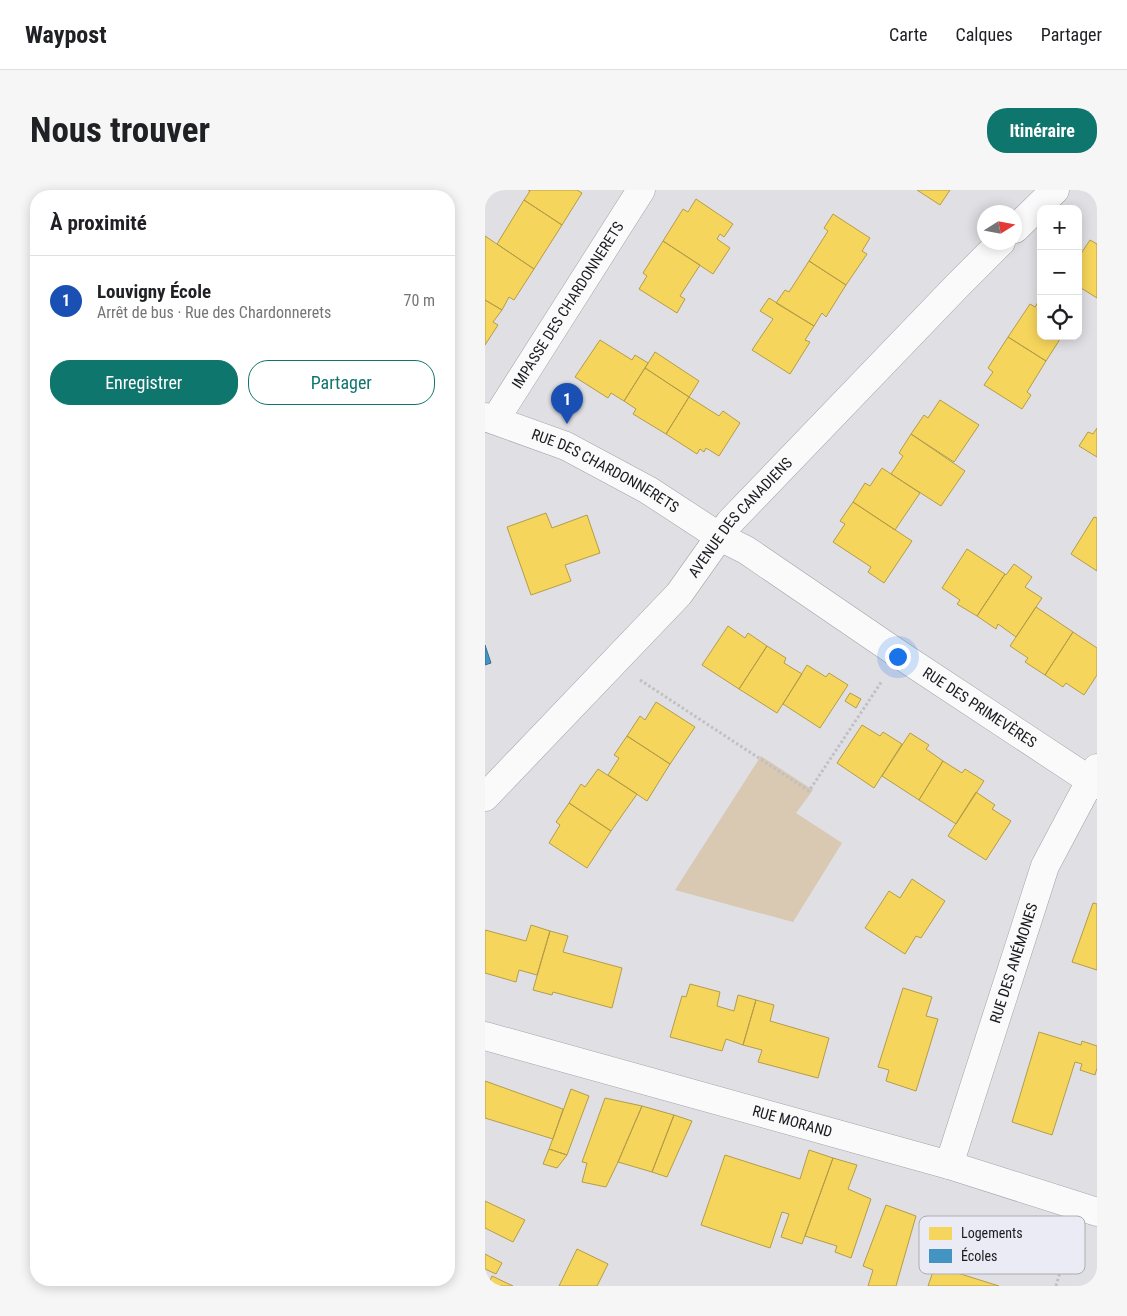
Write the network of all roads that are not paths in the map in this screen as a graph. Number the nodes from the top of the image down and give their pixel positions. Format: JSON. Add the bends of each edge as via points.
{"nodes":[{"id":1,"x":641,"y":190,"type":"edge"},
{"id":2,"x":1055,"y":190,"type":"edge"},
{"id":3,"x":1022,"y":223,"type":"edge"},
{"id":4,"x":993,"y":250,"type":"edge"},
{"id":5,"x":490,"y":419,"type":"edge"},
{"id":6,"x":720,"y":536,"type":"junction"},
{"id":7,"x":1095,"y":778,"type":"edge"},
{"id":8,"x":485,"y":798,"type":"edge"},
{"id":9,"x":485,"y":1036,"type":"edge"},
{"id":10,"x":949,"y":1165,"type":"junction"},
{"id":11,"x":1088,"y":1209,"type":"edge"}],
"edges":[{"from":1,"to":5,"type":"street","name":"IMPASSE DES CHARDONNERETS"},
{"from":2,"to":3,"type":"street"},
{"from":4,"to":6,"type":"street","name":"AVENUE DES CANADIENS"},
{"from":5,"to":6,"type":"street","name":"RUE DES CHARDONNERETS","via":[[566,446],[648,490]]},
{"from":6,"to":7,"type":"street","name":"RUE DES PRIMEVÈRES","via":[[746,550],[899,655]]},
{"from":6,"to":8,"type":"street","name":"AVENUE DES CANADIENS","via":[[679,594]]},
{"from":7,"to":10,"type":"street","name":"RUE DES ANÉMONES","via":[[1045,866]]},
{"from":9,"to":10,"type":"street","name":"RUE MORAND"},
{"from":10,"to":11,"type":"street","name":"RUE MORAND"}]}
